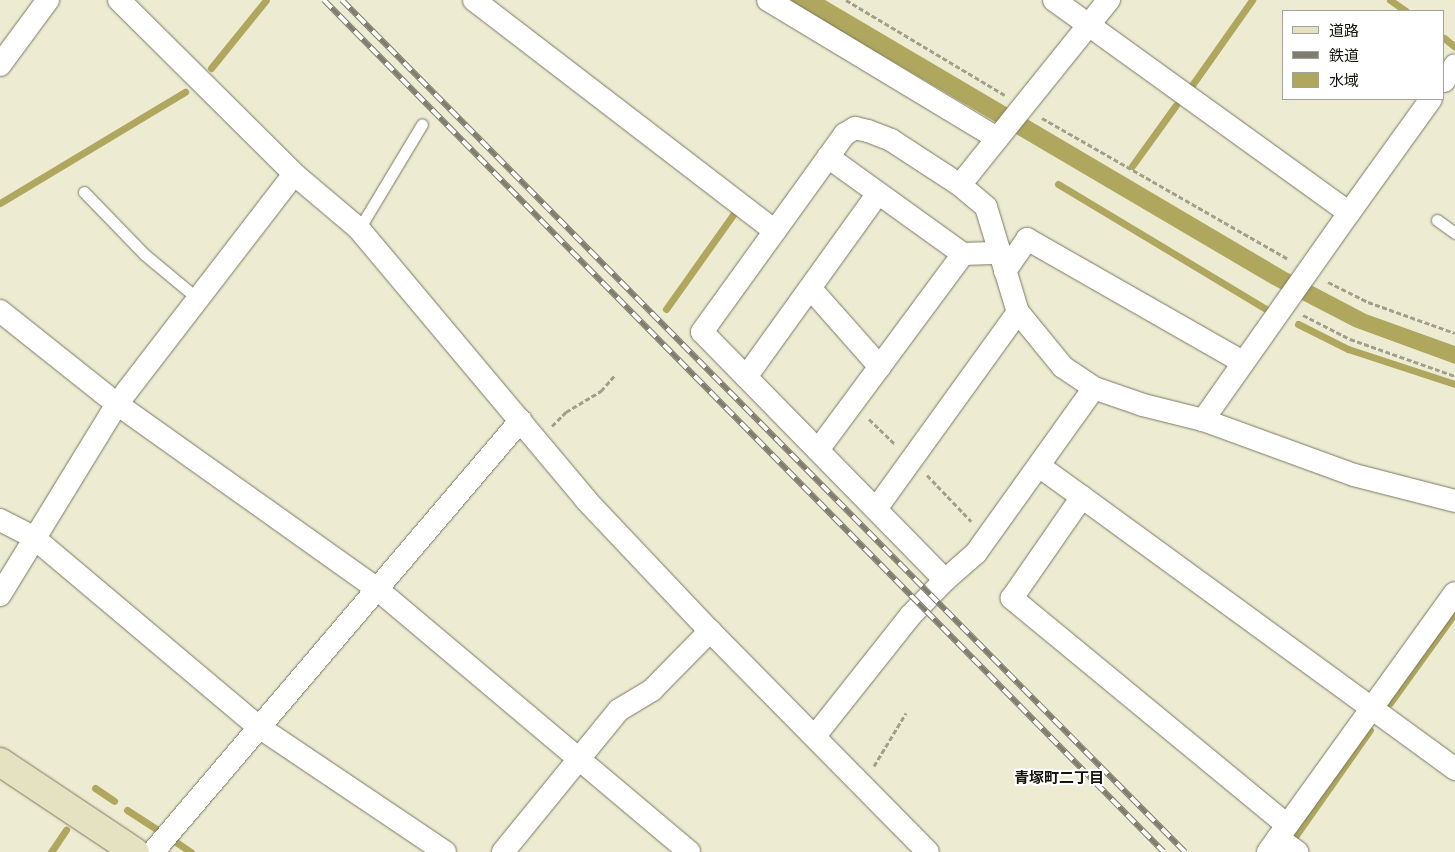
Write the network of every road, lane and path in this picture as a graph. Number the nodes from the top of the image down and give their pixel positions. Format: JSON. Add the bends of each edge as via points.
{"nodes":[{"id":1,"x":48,"y":0,"type":"edge"},
{"id":2,"x":119,"y":0,"type":"edge"},
{"id":3,"x":474,"y":0,"type":"edge"},
{"id":4,"x":768,"y":0,"type":"edge"},
{"id":5,"x":846,"y":0,"type":"edge"},
{"id":6,"x":1054,"y":0,"type":"edge"},
{"id":7,"x":1109,"y":0,"type":"edge"},
{"id":8,"x":1090,"y":26,"type":"junction"},
{"id":9,"x":0,"y":65,"type":"edge"},
{"id":10,"x":1455,"y":65,"type":"edge"},
{"id":11,"x":1445,"y":80,"type":"edge"},
{"id":12,"x":1430,"y":100,"type":"edge"},
{"id":13,"x":1023,"y":107,"type":"junction"},
{"id":14,"x":422,"y":124,"type":"dead end"},
{"id":15,"x":999,"y":135,"type":"junction"},
{"id":16,"x":828,"y":157,"type":"junction"},
{"id":17,"x":294,"y":174,"type":"junction"},
{"id":18,"x":960,"y":185,"type":"junction"},
{"id":19,"x":84,"y":192,"type":"dead end"},
{"id":20,"x":878,"y":193,"type":"junction"},
{"id":21,"x":1349,"y":213,"type":"junction"},
{"id":22,"x":1437,"y":220,"type":"dead end"},
{"id":23,"x":359,"y":229,"type":"junction"},
{"id":24,"x":775,"y":231,"type":"junction"},
{"id":25,"x":1455,"y":233,"type":"edge"},
{"id":26,"x":963,"y":254,"type":"junction"},
{"id":27,"x":1003,"y":262,"type":"junction"},
{"id":28,"x":1307,"y":273,"type":"junction"},
{"id":29,"x":811,"y":289,"type":"junction"},
{"id":30,"x":198,"y":299,"type":"junction"},
{"id":31,"x":1287,"y":302,"type":"junction"},
{"id":32,"x":0,"y":311,"type":"edge"},
{"id":33,"x":1018,"y":312,"type":"junction"},
{"id":34,"x":1455,"y":333,"type":"edge"},
{"id":35,"x":1243,"y":362,"type":"junction"},
{"id":36,"x":880,"y":367,"type":"junction"},
{"id":37,"x":614,"y":376,"type":"dead end"},
{"id":38,"x":1455,"y":376,"type":"edge"},
{"id":39,"x":746,"y":377,"type":"junction"},
{"id":40,"x":1094,"y":388,"type":"junction"},
{"id":41,"x":853,"y":403,"type":"junction"},
{"id":42,"x":117,"y":404,"type":"junction"},
{"id":43,"x":521,"y":420,"type":"junction"},
{"id":44,"x":1203,"y":420,"type":"junction"},
{"id":45,"x":538,"y":440,"type":"junction"},
{"id":46,"x":818,"y":450,"type":"junction"},
{"id":47,"x":912,"y":460,"type":"junction"},
{"id":48,"x":1038,"y":466,"type":"junction"},
{"id":49,"x":1082,"y":497,"type":"junction"},
{"id":50,"x":1455,"y":501,"type":"edge"},
{"id":51,"x":876,"y":509,"type":"junction"},
{"id":52,"x":0,"y":520,"type":"edge"},
{"id":53,"x":33,"y":537,"type":"junction"},
{"id":54,"x":987,"y":538,"type":"junction"},
{"id":55,"x":945,"y":580,"type":"junction"},
{"id":56,"x":378,"y":589,"type":"junction"},
{"id":57,"x":1455,"y":593,"type":"edge"},
{"id":58,"x":0,"y":595,"type":"edge"},
{"id":59,"x":710,"y":631,"type":"junction"},
{"id":60,"x":1371,"y":708,"type":"junction"},
{"id":61,"x":906,"y":713,"type":"dead end"},
{"id":62,"x":259,"y":727,"type":"junction"},
{"id":63,"x":815,"y":736,"type":"junction"},
{"id":64,"x":579,"y":761,"type":"junction"},
{"id":65,"x":0,"y":762,"type":"edge"},
{"id":66,"x":1455,"y":769,"type":"edge"},
{"id":67,"x":863,"y":785,"type":"junction"},
{"id":68,"x":1277,"y":838,"type":"edge"},
{"id":69,"x":135,"y":852,"type":"edge"},
{"id":70,"x":153,"y":852,"type":"edge"},
{"id":71,"x":445,"y":852,"type":"edge"},
{"id":72,"x":503,"y":852,"type":"edge"},
{"id":73,"x":689,"y":852,"type":"edge"},
{"id":74,"x":928,"y":852,"type":"edge"},
{"id":75,"x":1297,"y":852,"type":"edge"}],
"edges":[{"from":1,"to":9,"type":"street"},
{"from":2,"to":17,"type":"street"},
{"from":3,"to":24,"type":"street"},
{"from":4,"to":15,"type":"street"},
{"from":5,"to":13,"type":"path"},
{"from":6,"to":8,"type":"street"},
{"from":7,"to":8,"type":"street"},
{"from":8,"to":13,"type":"street"},
{"from":8,"to":21,"type":"street"},
{"from":10,"to":11,"type":"street"},
{"from":12,"to":21,"type":"street"},
{"from":13,"to":15,"type":"street"},
{"from":13,"to":28,"type":"path"},
{"from":14,"to":23,"type":"lane"},
{"from":15,"to":18,"type":"street"},
{"from":16,"to":18,"type":"street","via":[[845,134],[855,128],[891,140]]},
{"from":16,"to":20,"type":"street"},
{"from":16,"to":24,"type":"street"},
{"from":17,"to":23,"type":"street"},
{"from":17,"to":30,"type":"street"},
{"from":18,"to":27,"type":"street","via":[[986,207]]},
{"from":19,"to":30,"type":"lane","via":[[144,254]]},
{"from":20,"to":26,"type":"street"},
{"from":20,"to":29,"type":"street"},
{"from":21,"to":28,"type":"street"},
{"from":22,"to":25,"type":"lane"},
{"from":23,"to":43,"type":"street"},
{"from":24,"to":39,"type":"street","via":[[702,332]]},
{"from":26,"to":27,"type":"street"},
{"from":26,"to":36,"type":"street"},
{"from":27,"to":33,"type":"street"},
{"from":27,"to":35,"type":"street","via":[[1027,239]]},
{"from":28,"to":31,"type":"street"},
{"from":28,"to":34,"type":"path","via":[[1368,302]]},
{"from":29,"to":36,"type":"street"},
{"from":29,"to":39,"type":"street"},
{"from":30,"to":42,"type":"street"},
{"from":31,"to":35,"type":"street"},
{"from":31,"to":38,"type":"path","via":[[1350,339]]},
{"from":32,"to":42,"type":"street"},
{"from":33,"to":40,"type":"street","via":[[1063,366]]},
{"from":33,"to":47,"type":"street"},
{"from":35,"to":44,"type":"street"},
{"from":36,"to":41,"type":"street"},
{"from":37,"to":45,"type":"path","via":[[601,391],[566,412]]},
{"from":39,"to":46,"type":"street"},
{"from":40,"to":44,"type":"street","via":[[1143,405]]},
{"from":40,"to":48,"type":"street"},
{"from":41,"to":46,"type":"street"},
{"from":41,"to":47,"type":"path"},
{"from":42,"to":53,"type":"street"},
{"from":42,"to":56,"type":"street"},
{"from":43,"to":45,"type":"street"},
{"from":43,"to":56,"type":"street"},
{"from":44,"to":50,"type":"street","via":[[1354,476]]},
{"from":45,"to":59,"type":"street","via":[[586,500]]},
{"from":46,"to":51,"type":"street"},
{"from":47,"to":51,"type":"street"},
{"from":47,"to":54,"type":"path"},
{"from":48,"to":49,"type":"street"},
{"from":48,"to":54,"type":"street"},
{"from":49,"to":60,"type":"street"},
{"from":49,"to":68,"type":"street","via":[[1012,598]]},
{"from":51,"to":55,"type":"street"},
{"from":52,"to":53,"type":"street"},
{"from":53,"to":58,"type":"street"},
{"from":53,"to":62,"type":"street"},
{"from":54,"to":55,"type":"street","via":[[976,553]]},
{"from":55,"to":63,"type":"street","via":[[911,615]]},
{"from":56,"to":62,"type":"street"},
{"from":56,"to":64,"type":"street"},
{"from":57,"to":60,"type":"street"},
{"from":59,"to":63,"type":"street"},
{"from":59,"to":64,"type":"street","via":[[652,690],[619,710]]},
{"from":60,"to":66,"type":"street"},
{"from":60,"to":68,"type":"street"},
{"from":61,"to":67,"type":"path"},
{"from":62,"to":70,"type":"street"},
{"from":62,"to":71,"type":"street"},
{"from":63,"to":67,"type":"street"},
{"from":64,"to":72,"type":"street"},
{"from":64,"to":73,"type":"street"},
{"from":65,"to":69,"type":"main road"},
{"from":67,"to":74,"type":"street"},
{"from":68,"to":75,"type":"street"}]}
